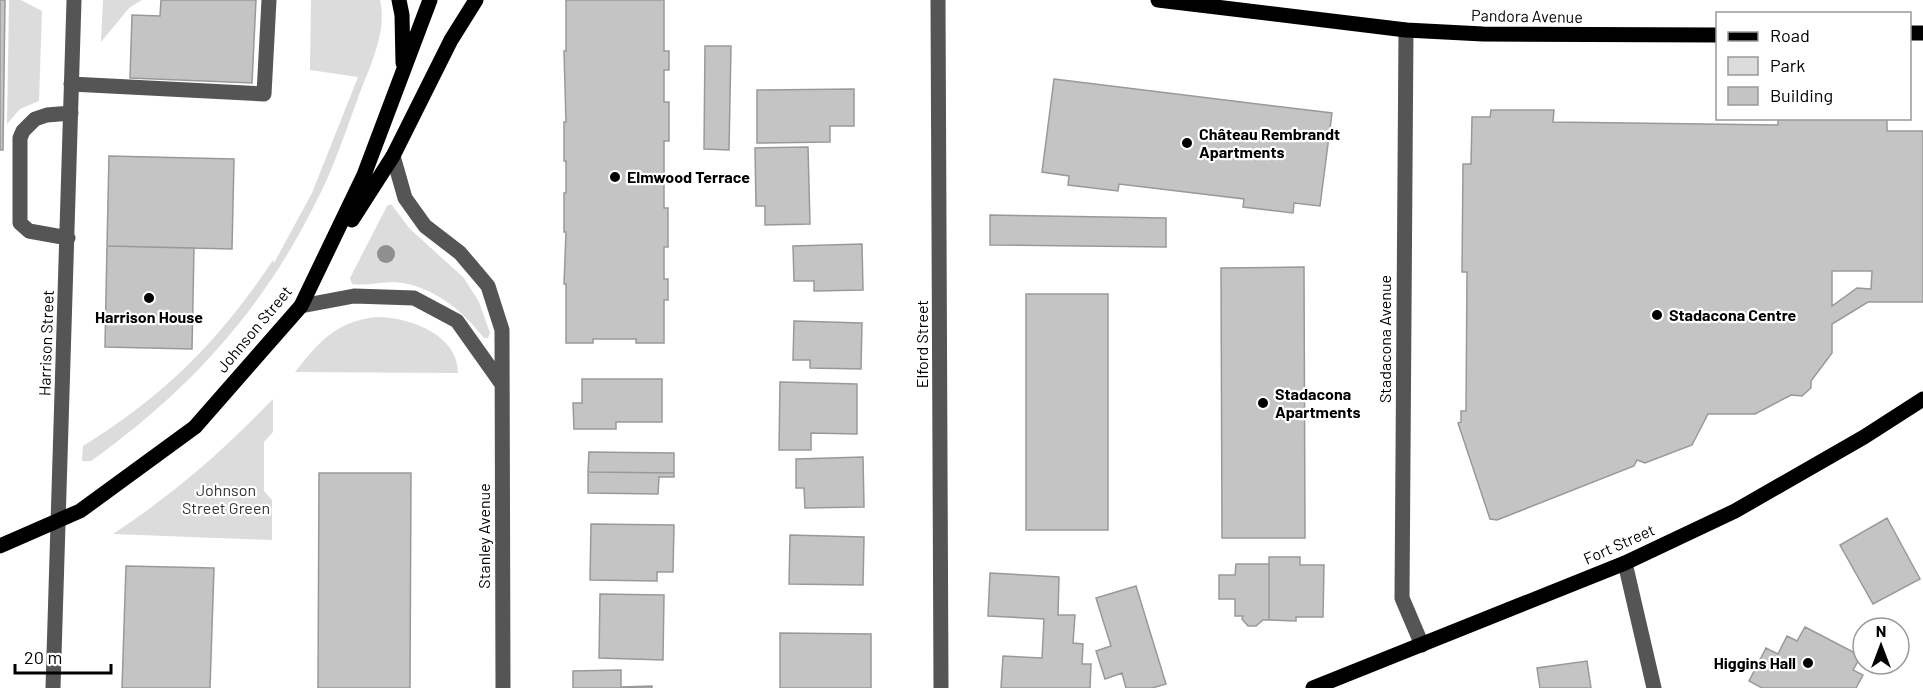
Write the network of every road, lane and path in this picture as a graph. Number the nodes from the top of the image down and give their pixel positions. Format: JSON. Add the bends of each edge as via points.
{"nodes":[{"id":1,"x":74,"y":0,"type":"edge"},
{"id":2,"x":269,"y":0,"type":"edge"},
{"id":3,"x":399,"y":0,"type":"edge"},
{"id":4,"x":430,"y":0,"type":"edge"},
{"id":5,"x":476,"y":0,"type":"edge"},
{"id":6,"x":938,"y":0,"type":"edge"},
{"id":7,"x":1158,"y":0,"type":"edge"},
{"id":8,"x":1406,"y":30,"type":"junction"},
{"id":9,"x":1716,"y":35,"type":"edge"},
{"id":10,"x":403,"y":72,"type":"junction"},
{"id":11,"x":72,"y":84,"type":"junction"},
{"id":12,"x":71,"y":112,"type":"junction"},
{"id":13,"x":393,"y":156,"type":"junction"},
{"id":14,"x":68,"y":238,"type":"junction"},
{"id":15,"x":317,"y":272,"type":"junction"},
{"id":16,"x":301,"y":306,"type":"junction"},
{"id":17,"x":501,"y":383,"type":"junction"},
{"id":18,"x":1923,"y":399,"type":"edge"},
{"id":19,"x":59,"y":520,"type":"junction"},
{"id":20,"x":0,"y":546,"type":"edge"},
{"id":21,"x":1625,"y":563,"type":"junction"},
{"id":22,"x":1422,"y":645,"type":"junction"},
{"id":23,"x":53,"y":688,"type":"edge"},
{"id":24,"x":503,"y":688,"type":"edge"},
{"id":25,"x":941,"y":688,"type":"edge"},
{"id":26,"x":1313,"y":688,"type":"edge"},
{"id":27,"x":1654,"y":688,"type":"edge"}],
"edges":[{"from":1,"to":11,"type":"street","name":"Harrison Street"},
{"from":2,"to":11,"type":"street","via":[[264,94]]},
{"from":3,"to":10,"type":"main road"},
{"from":4,"to":10,"type":"main road","name":"Johnson Street"},
{"from":5,"to":13,"type":"main road","via":[[451,40]]},
{"from":6,"to":25,"type":"street","name":"Elford Street"},
{"from":7,"to":8,"type":"main road","name":"Pandora Avenue"},
{"from":8,"to":9,"type":"main road","name":"Pandora Avenue"},
{"from":8,"to":22,"type":"street","name":"Stadacona Avenue","via":[[1402,597]]},
{"from":10,"to":15,"type":"main road","name":"Johnson Street","via":[[364,175]]},
{"from":11,"to":12,"type":"street","name":"Harrison Street"},
{"from":12,"to":14,"type":"street","name":"Harrison Street"},
{"from":12,"to":14,"type":"street","via":[[35,119],[20,138],[20,223],[30,231]]},
{"from":13,"to":15,"type":"main road"},
{"from":13,"to":17,"type":"street","name":"Stanley Avenue","via":[[405,198],[424,226],[460,253],[488,286],[502,330]]},
{"from":14,"to":19,"type":"street","name":"Harrison Street"},
{"from":15,"to":16,"type":"main road","name":"Johnson Street"},
{"from":16,"to":17,"type":"street","via":[[354,296],[414,298],[457,321]]},
{"from":16,"to":19,"type":"main road","name":"Johnson Street","via":[[195,427],[80,511]]},
{"from":17,"to":24,"type":"street","name":"Stanley Avenue"},
{"from":18,"to":21,"type":"main road","name":"Fort Street","via":[[1735,511]]},
{"from":19,"to":20,"type":"main road","name":"Johnson Street"},
{"from":19,"to":23,"type":"street","name":"Harrison Street"},
{"from":21,"to":22,"type":"main road","name":"Fort Street"},
{"from":21,"to":27,"type":"street"},
{"from":22,"to":26,"type":"main road","name":"Fort Street"}]}
